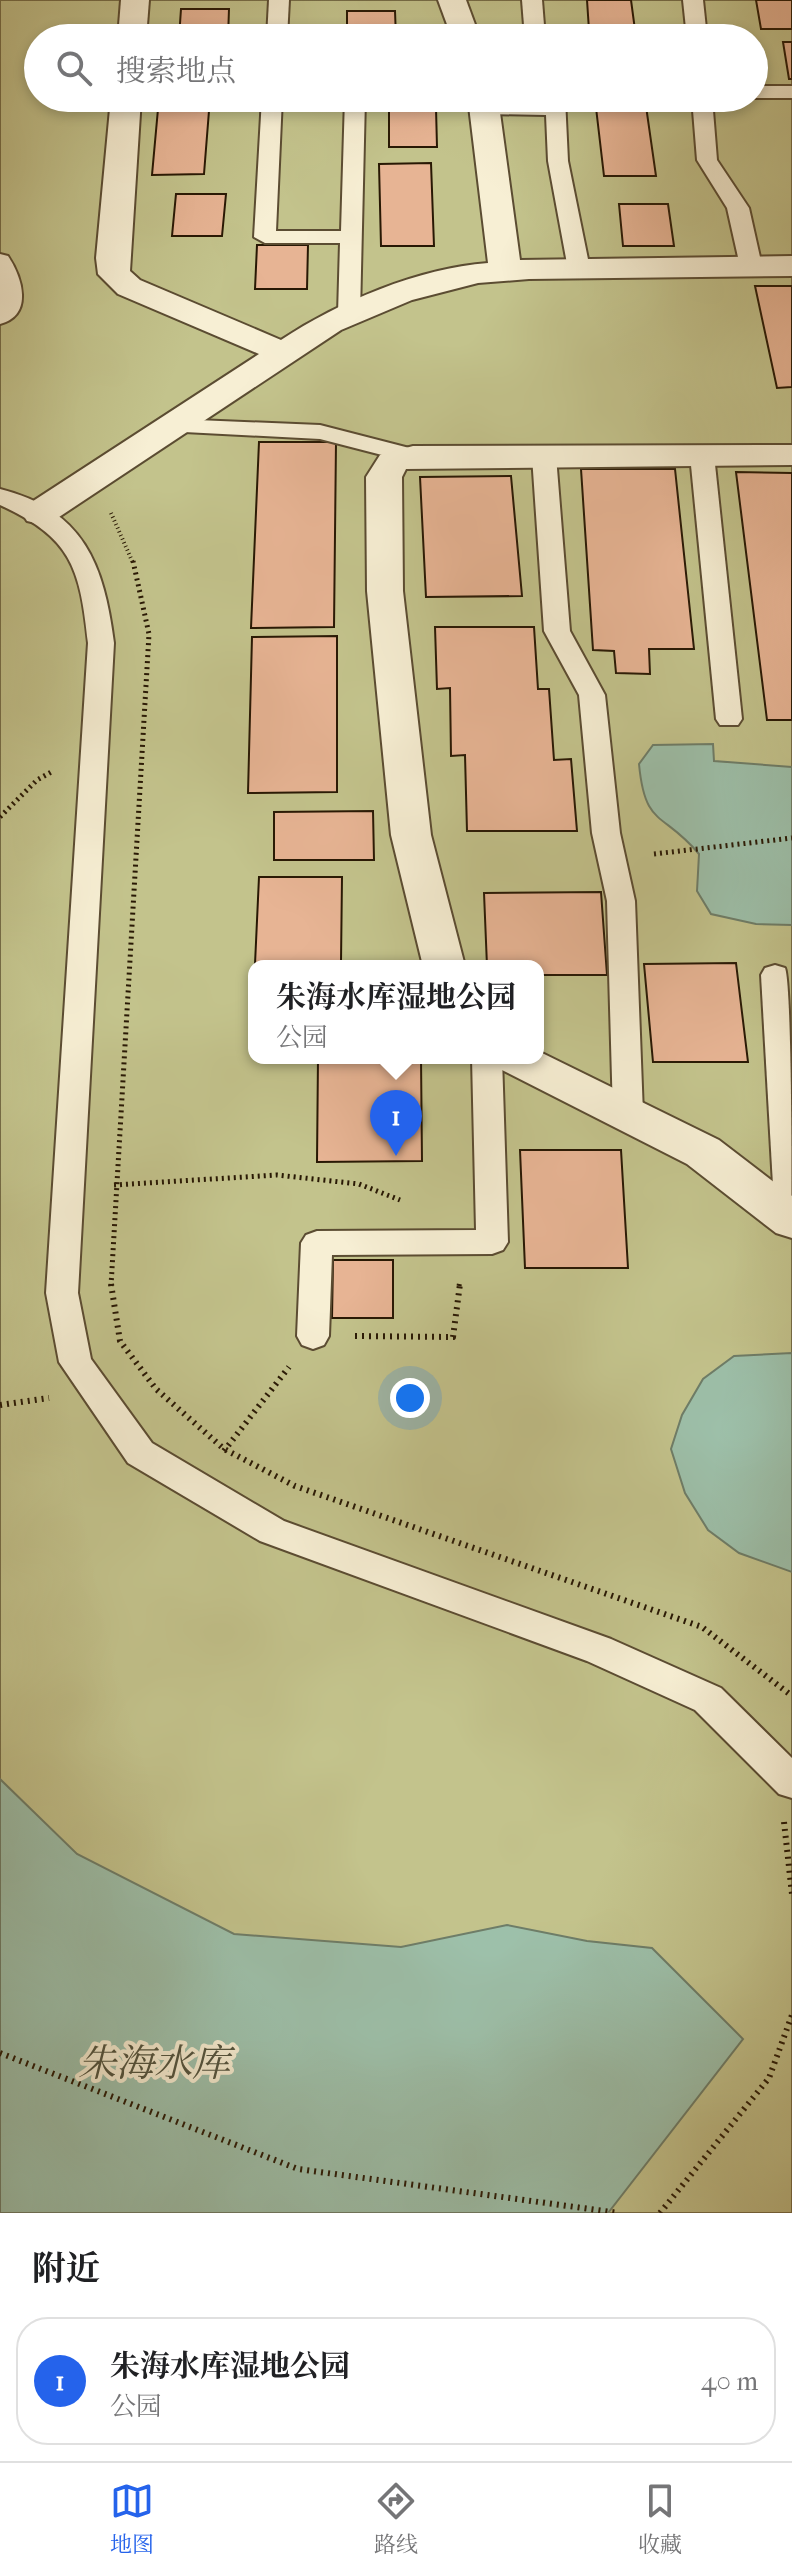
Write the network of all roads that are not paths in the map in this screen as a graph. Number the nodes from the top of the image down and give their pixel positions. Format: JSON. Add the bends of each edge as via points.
{"nodes":[{"id":1,"x":135,"y":0,"type":"edge"},
{"id":2,"x":279,"y":0,"type":"edge"},
{"id":3,"x":452,"y":0,"type":"edge"},
{"id":4,"x":532,"y":0,"type":"edge"},
{"id":5,"x":693,"y":0,"type":"edge"},
{"id":6,"x":133,"y":24,"type":"edge"},
{"id":7,"x":278,"y":24,"type":"edge"},
{"id":8,"x":461,"y":24,"type":"edge"},
{"id":9,"x":534,"y":24,"type":"edge"},
{"id":10,"x":696,"y":24,"type":"edge"},
{"id":11,"x":768,"y":92,"type":"edge"},
{"id":12,"x":792,"y":92,"type":"edge"},
{"id":13,"x":125,"y":112,"type":"edge"},
{"id":14,"x":271,"y":112,"type":"edge"},
{"id":15,"x":355,"y":112,"type":"edge"},
{"id":16,"x":485,"y":112,"type":"edge"},
{"id":17,"x":555,"y":112,"type":"edge"},
{"id":18,"x":703,"y":112,"type":"edge"},
{"id":19,"x":351,"y":237,"type":"junction"},
{"id":20,"x":0,"y":261,"type":"edge"},
{"id":21,"x":751,"y":266,"type":"junction"},
{"id":22,"x":792,"y":266,"type":"edge"},
{"id":23,"x":579,"y":269,"type":"junction"},
{"id":24,"x":505,"y":271,"type":"junction"},
{"id":25,"x":349,"y":314,"type":"junction"},
{"id":26,"x":0,"y":317,"type":"edge"},
{"id":27,"x":284,"y":353,"type":"junction"},
{"id":28,"x":173,"y":426,"type":"junction"},
{"id":29,"x":702,"y":455,"type":"junction"},
{"id":30,"x":792,"y":455,"type":"edge"},
{"id":31,"x":413,"y":456,"type":"junction"},
{"id":32,"x":544,"y":456,"type":"junction"},
{"id":33,"x":0,"y":496,"type":"edge"},
{"id":34,"x":40,"y":513,"type":"junction"},
{"id":35,"x":729,"y":719,"type":"dead end"},
{"id":36,"x":442,"y":960,"type":"edge"},
{"id":37,"x":775,"y":975,"type":"dead end"},
{"id":38,"x":487,"y":1064,"type":"edge"},
{"id":39,"x":527,"y":1064,"type":"edge"},
{"id":40,"x":628,"y":1114,"type":"junction"},
{"id":41,"x":792,"y":1220,"type":"edge"},
{"id":42,"x":313,"y":1336,"type":"dead end"},
{"id":43,"x":784,"y":1774,"type":"edge"}],
"edges":[{"from":1,"to":6,"type":"street"},
{"from":2,"to":7,"type":"lane"},
{"from":3,"to":8,"type":"street"},
{"from":4,"to":9,"type":"lane"},
{"from":5,"to":10,"type":"lane"},
{"from":11,"to":12,"type":"lane"},
{"from":13,"to":27,"type":"street","via":[[114,274],[129,287]]},
{"from":14,"to":19,"type":"lane","via":[[265,237]]},
{"from":15,"to":19,"type":"lane"},
{"from":16,"to":24,"type":"street"},
{"from":17,"to":23,"type":"lane","via":[[558,161]]},
{"from":18,"to":21,"type":"lane","via":[[707,160],[738,208]]},
{"from":19,"to":25,"type":"lane"},
{"from":20,"to":26,"type":"lane","via":[[12,284],[7,313]]},
{"from":21,"to":22,"type":"street"},
{"from":21,"to":23,"type":"street"},
{"from":23,"to":24,"type":"street"},
{"from":24,"to":25,"type":"street","via":[[435,282]]},
{"from":25,"to":27,"type":"street"},
{"from":27,"to":28,"type":"street"},
{"from":28,"to":31,"type":"lane","via":[[320,432]]},
{"from":28,"to":34,"type":"street"},
{"from":29,"to":30,"type":"street"},
{"from":29,"to":32,"type":"street"},
{"from":29,"to":35,"type":"lane"},
{"from":31,"to":32,"type":"street"},
{"from":31,"to":36,"type":"street","via":[[392,462],[384,477],[385,591],[411,835]]},
{"from":32,"to":40,"type":"lane","via":[[557,631],[592,695],[606,833],[621,901]]},
{"from":33,"to":34,"type":"lane"},
{"from":34,"to":43,"type":"lane","via":[[75,542],[95,582],[101,643],[62,1293],[75,1362],[140,1453],[272,1531],[599,1650],[708,1699]]},
{"from":37,"to":41,"type":"lane"},
{"from":38,"to":42,"type":"lane","via":[[492,1242],[317,1243]]},
{"from":39,"to":40,"type":"street"},
{"from":40,"to":41,"type":"street","via":[[703,1152]]}]}
